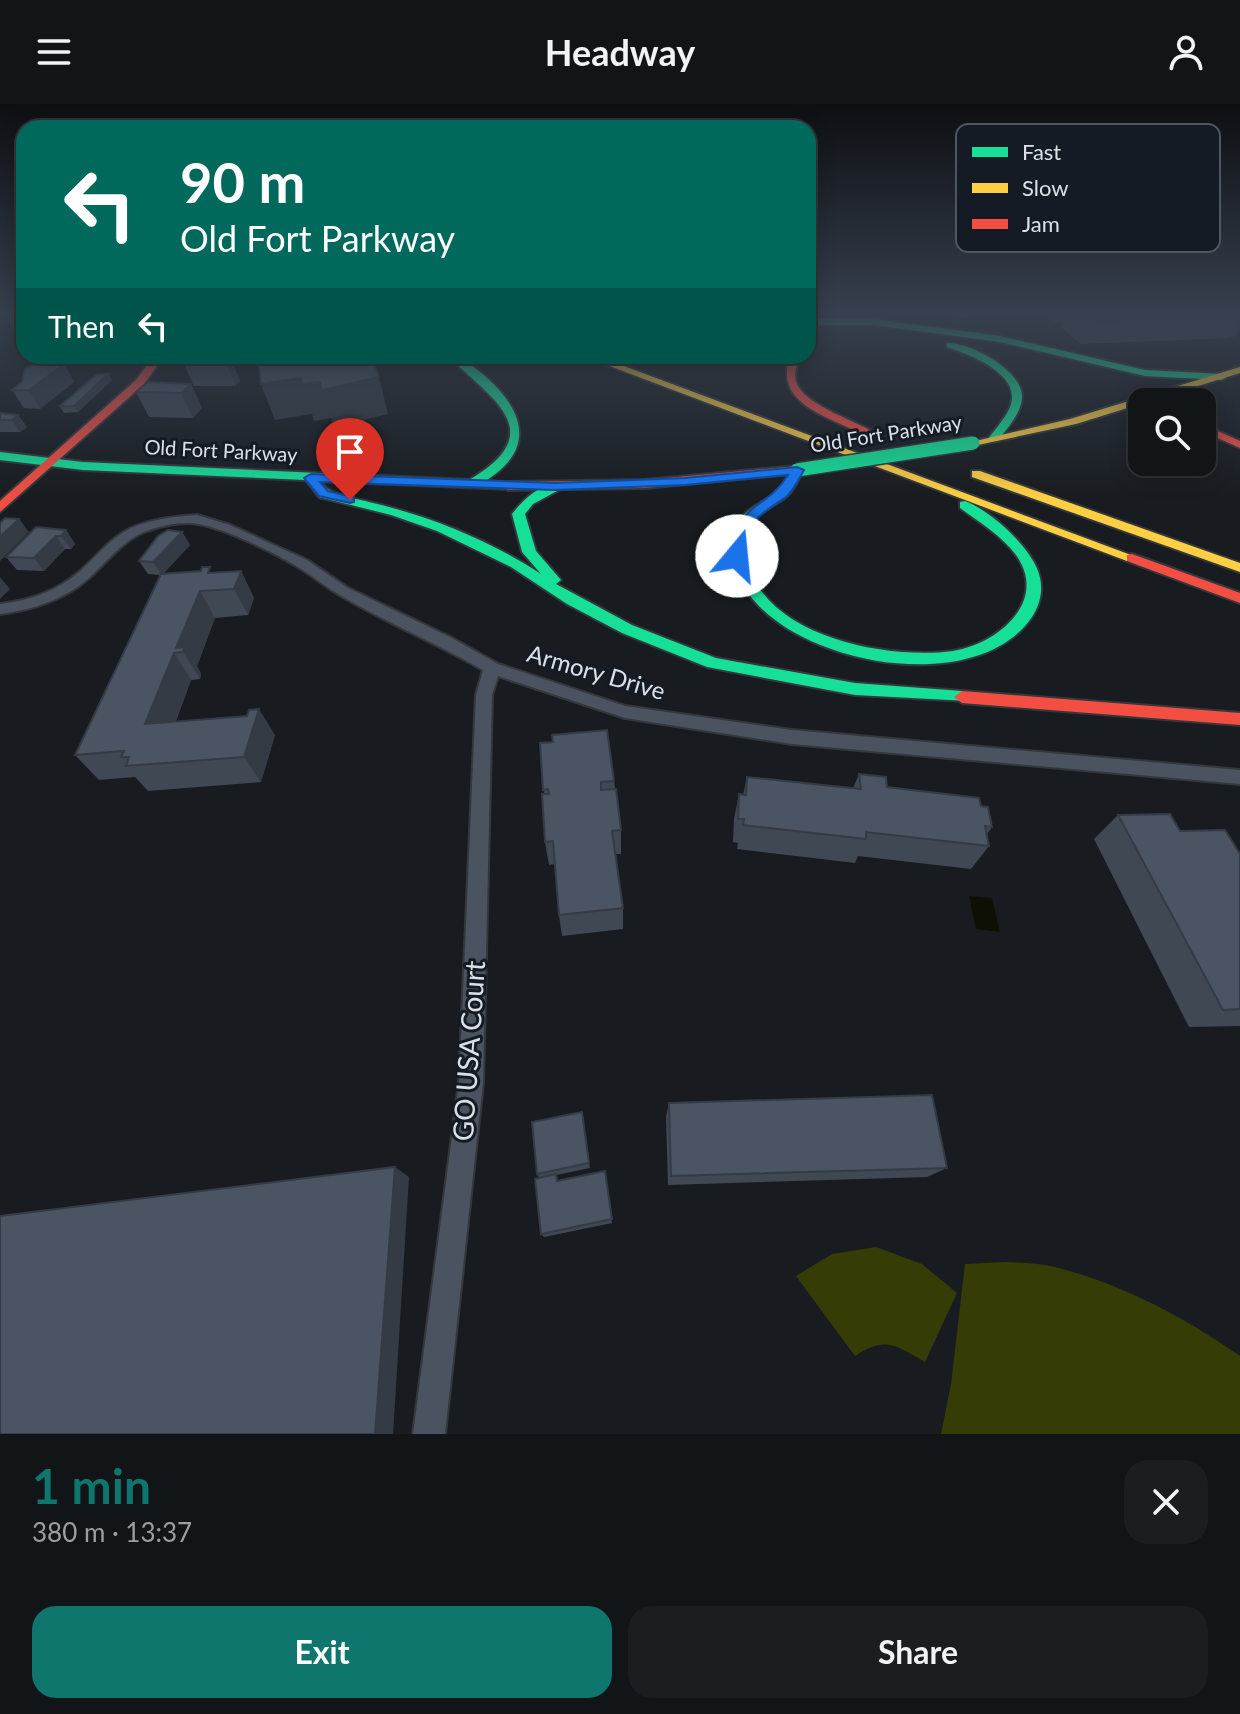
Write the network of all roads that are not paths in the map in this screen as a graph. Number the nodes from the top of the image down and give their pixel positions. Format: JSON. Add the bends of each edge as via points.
{"nodes":[{"id":1,"x":147,"y":373,"type":"edge"},
{"id":2,"x":474,"y":373,"type":"edge"},
{"id":3,"x":635,"y":373,"type":"edge"},
{"id":4,"x":787,"y":373,"type":"edge"},
{"id":5,"x":1004,"y":373,"type":"edge"},
{"id":6,"x":1118,"y":373,"type":"edge"},
{"id":7,"x":1151,"y":373,"type":"edge"},
{"id":8,"x":1231,"y":374,"type":"edge"},
{"id":9,"x":1144,"y":388,"type":"edge"},
{"id":10,"x":1200,"y":388,"type":"edge"},
{"id":11,"x":1128,"y":405,"type":"edge"},
{"id":12,"x":789,"y":407,"type":"dead end"},
{"id":13,"x":1216,"y":434,"type":"edge"},
{"id":14,"x":874,"y":437,"type":"junction"},
{"id":15,"x":994,"y":439,"type":"junction"},
{"id":16,"x":1240,"y":445,"type":"edge"},
{"id":17,"x":0,"y":456,"type":"edge"},
{"id":18,"x":50,"y":463,"type":"junction"},
{"id":19,"x":797,"y":470,"type":"junction"},
{"id":20,"x":0,"y":471,"type":"edge"},
{"id":21,"x":311,"y":478,"type":"junction"},
{"id":22,"x":470,"y":485,"type":"junction"},
{"id":23,"x":940,"y":485,"type":"junction"},
{"id":24,"x":555,"y":487,"type":"junction"},
{"id":25,"x":0,"y":508,"type":"edge"},
{"id":26,"x":1240,"y":568,"type":"edge"},
{"id":27,"x":1240,"y":598,"type":"edge"},
{"id":28,"x":0,"y":609,"type":"edge"},
{"id":29,"x":627,"y":629,"type":"junction"},
{"id":30,"x":492,"y":668,"type":"junction"},
{"id":31,"x":1240,"y":719,"type":"edge"},
{"id":32,"x":1240,"y":777,"type":"edge"},
{"id":33,"x":429,"y":1434,"type":"edge"}],
"edges":[{"from":1,"to":18,"type":"main road"},
{"from":2,"to":22,"type":"main road","via":[[504,397],[514,422],[512,442],[501,464]]},
{"from":3,"to":23,"type":"main road"},
{"from":4,"to":14,"type":"main road","via":[[794,392]]},
{"from":5,"to":15,"type":"main road","via":[[1018,393],[1017,403]]},
{"from":6,"to":9,"type":"main road"},
{"from":7,"to":8,"type":"main road"},
{"from":8,"to":10,"type":"main road","name":"Old Fort Parkway"},
{"from":11,"to":15,"type":"main road","name":"Old Fort Parkway"},
{"from":12,"to":14,"type":"main road"},
{"from":13,"to":16,"type":"main road"},
{"from":14,"to":26,"type":"main road"},
{"from":15,"to":19,"type":"main road","name":"Old Fort Parkway","bridge":true},
{"from":17,"to":18,"type":"main road","name":"Old Fort Parkway"},
{"from":18,"to":20,"type":"main road","name":"Old Fort Parkway"},
{"from":18,"to":21,"type":"main road","name":"Old Fort Parkway"},
{"from":18,"to":25,"type":"main road"},
{"from":19,"to":23,"type":"main road","via":[[783,493],[767,500],[739,534],[737,556],[745,579],[760,601],[818,641],[898,659],[962,655],[995,644],[1019,628],[1032,607],[1036,586],[1028,563],[1008,538]]},
{"from":19,"to":24,"type":"main road","name":"Old Fort Parkway"},
{"from":21,"to":22,"type":"main road","name":"Old Fort Parkway"},
{"from":21,"to":29,"type":"main road","via":[[323,494],[442,528]]},
{"from":22,"to":24,"type":"main road","name":"Old Fort Parkway"},
{"from":23,"to":27,"type":"main road"},
{"from":24,"to":29,"type":"main road","via":[[532,498],[518,514],[529,552],[558,584]]},
{"from":28,"to":30,"type":"street","name":"Armory Drive","via":[[25,606],[59,592],[140,529],[197,519],[302,563],[343,591]]},
{"from":29,"to":31,"type":"main road","via":[[713,663],[855,689]]},
{"from":30,"to":32,"type":"street","name":"Armory Drive","via":[[625,712],[769,735]]},
{"from":30,"to":33,"type":"street","name":"GO USA Court","via":[[484,695],[471,1083]]}]}
